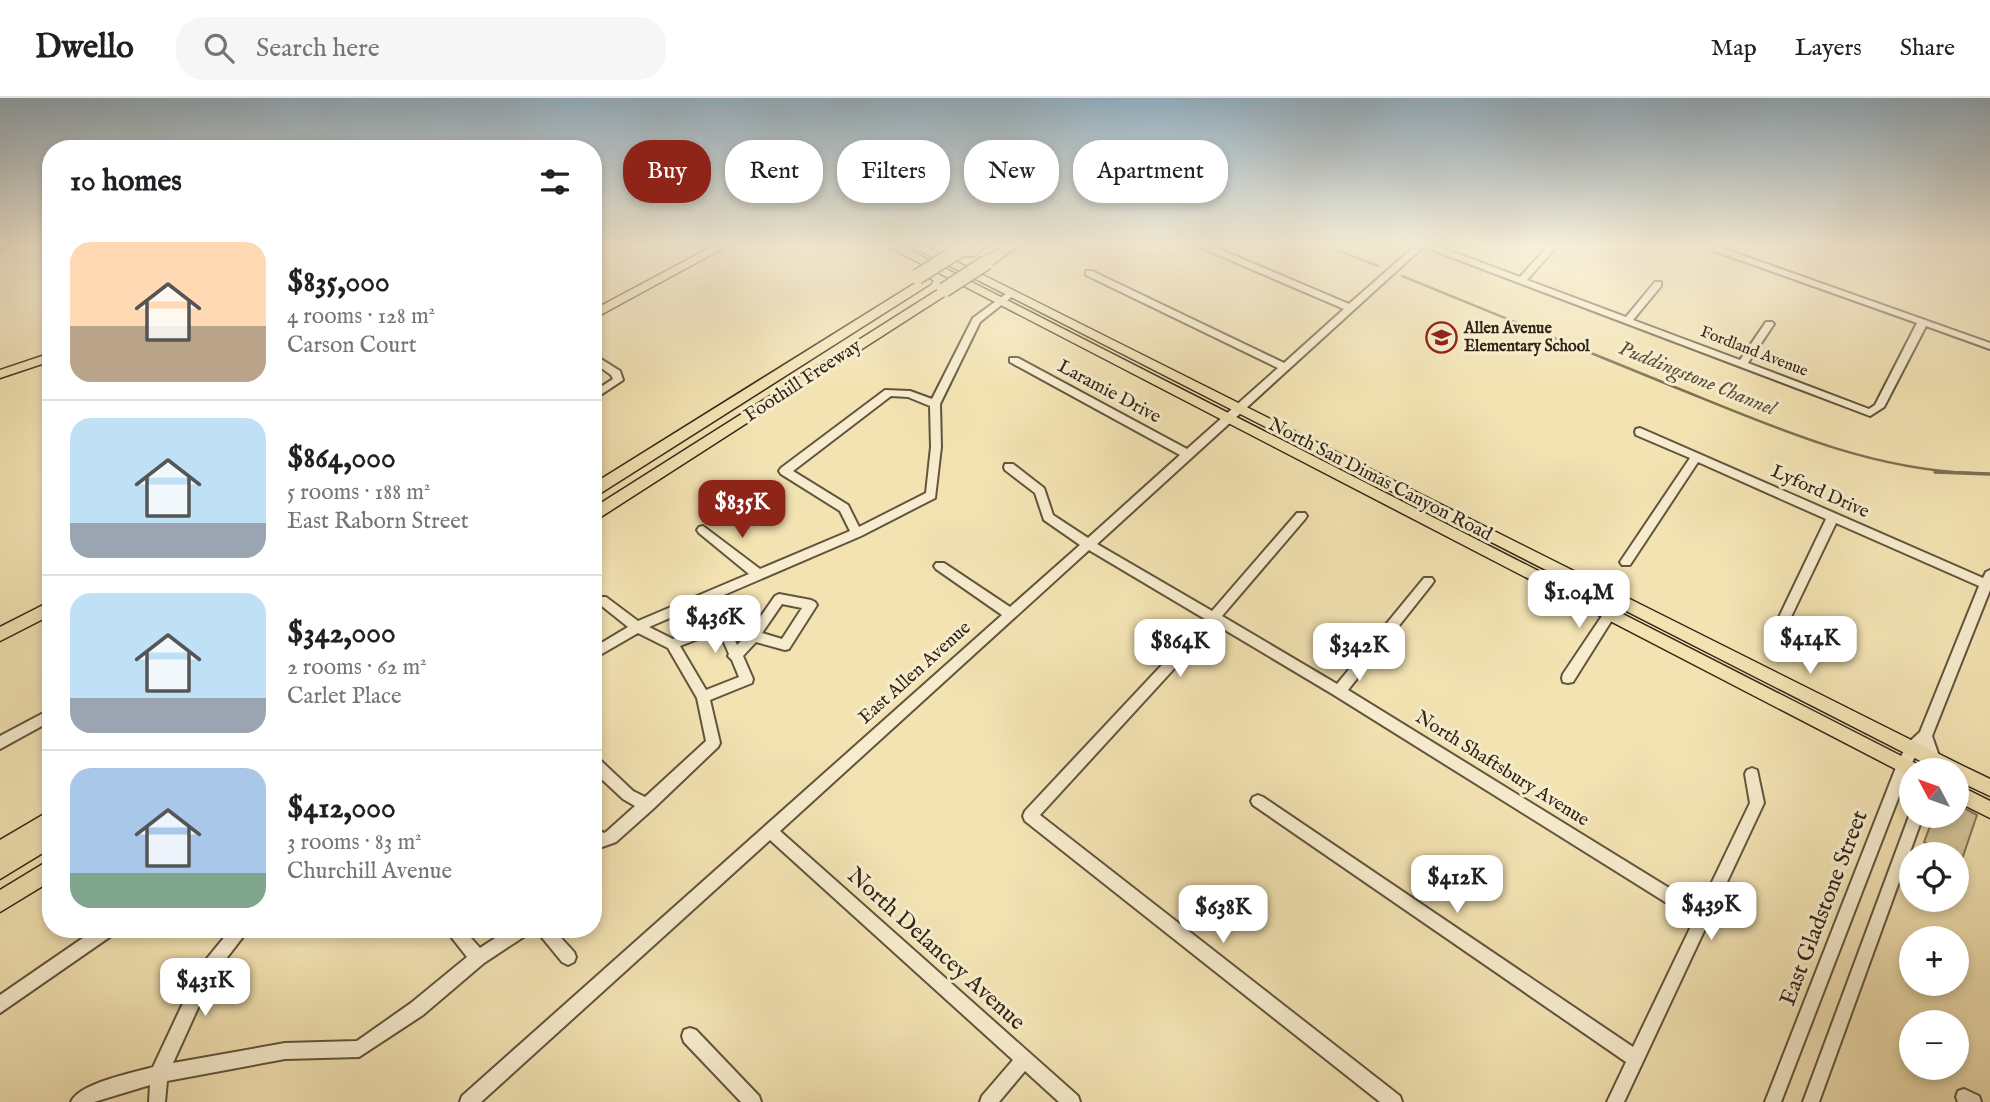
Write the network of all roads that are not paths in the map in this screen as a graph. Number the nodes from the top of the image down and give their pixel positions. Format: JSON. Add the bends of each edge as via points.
{"nodes":[{"id":1,"x":634,"y":293,"type":"edge"},
{"id":2,"x":914,"y":293,"type":"edge"},
{"id":3,"x":915,"y":293,"type":"edge"},
{"id":4,"x":920,"y":293,"type":"edge"},
{"id":5,"x":996,"y":293,"type":"edge"},
{"id":6,"x":998,"y":293,"type":"edge"},
{"id":7,"x":1130,"y":293,"type":"edge"},
{"id":8,"x":1315,"y":293,"type":"edge"},
{"id":9,"x":1367,"y":293,"type":"edge"},
{"id":10,"x":1554,"y":293,"type":"edge"},
{"id":11,"x":1651,"y":293,"type":"edge"},
{"id":12,"x":1841,"y":293,"type":"edge"},
{"id":13,"x":1005,"y":297,"type":"junction"},
{"id":14,"x":1350,"y":308,"type":"junction"},
{"id":15,"x":602,"y":310,"type":"edge"},
{"id":16,"x":1628,"y":320,"type":"junction"},
{"id":17,"x":1923,"y":322,"type":"junction"},
{"id":18,"x":1769,"y":324,"type":"dead end"},
{"id":19,"x":1990,"y":346,"type":"edge"},
{"id":20,"x":42,"y":351,"type":"edge"},
{"id":21,"x":42,"y":360,"type":"edge"},
{"id":22,"x":1014,"y":360,"type":"dead end"},
{"id":23,"x":602,"y":363,"type":"edge"},
{"id":24,"x":1742,"y":364,"type":"junction"},
{"id":25,"x":0,"y":365,"type":"edge"},
{"id":26,"x":1284,"y":367,"type":"junction"},
{"id":27,"x":0,"y":374,"type":"edge"},
{"id":28,"x":602,"y":391,"type":"edge"},
{"id":29,"x":935,"y":404,"type":"junction"},
{"id":30,"x":1233,"y":412,"type":"junction"},
{"id":31,"x":1640,"y":432,"type":"dead end"},
{"id":32,"x":1187,"y":454,"type":"junction"},
{"id":33,"x":1696,"y":457,"type":"junction"},
{"id":34,"x":1009,"y":467,"type":"dead end"},
{"id":35,"x":602,"y":474,"type":"edge"},
{"id":36,"x":602,"y":486,"type":"edge"},
{"id":37,"x":602,"y":510,"type":"edge"},
{"id":38,"x":1301,"y":516,"type":"dead end"},
{"id":39,"x":1833,"y":517,"type":"junction"},
{"id":40,"x":703,"y":530,"type":"dead end"},
{"id":41,"x":857,"y":533,"type":"junction"},
{"id":42,"x":1088,"y":544,"type":"junction"},
{"id":43,"x":1626,"y":562,"type":"dead end"},
{"id":44,"x":940,"y":566,"type":"dead end"},
{"id":45,"x":760,"y":576,"type":"junction"},
{"id":46,"x":1988,"y":580,"type":"edge"},
{"id":47,"x":1429,"y":581,"type":"dead end"},
{"id":48,"x":602,"y":600,"type":"dead end"},
{"id":49,"x":1614,"y":607,"type":"junction"},
{"id":50,"x":42,"y":612,"type":"edge"},
{"id":51,"x":1010,"y":614,"type":"junction"},
{"id":52,"x":1214,"y":617,"type":"junction"},
{"id":53,"x":637,"y":627,"type":"junction"},
{"id":54,"x":0,"y":635,"type":"edge"},
{"id":55,"x":754,"y":636,"type":"junction"},
{"id":56,"x":1774,"y":638,"type":"dead end"},
{"id":57,"x":672,"y":644,"type":"junction"},
{"id":58,"x":602,"y":648,"type":"edge"},
{"id":59,"x":734,"y":656,"type":"junction"},
{"id":60,"x":1569,"y":678,"type":"dead end"},
{"id":61,"x":1339,"y":691,"type":"junction"},
{"id":62,"x":703,"y":697,"type":"junction"},
{"id":63,"x":42,"y":719,"type":"edge"},
{"id":64,"x":1918,"y":742,"type":"junction"},
{"id":65,"x":0,"y":743,"type":"edge"},
{"id":66,"x":1912,"y":758,"type":"edge"},
{"id":67,"x":1928,"y":758,"type":"edge"},
{"id":68,"x":1899,"y":763,"type":"edge"},
{"id":69,"x":602,"y":770,"type":"edge"},
{"id":70,"x":1752,"y":774,"type":"dead end"},
{"id":71,"x":1969,"y":777,"type":"edge"},
{"id":72,"x":1990,"y":788,"type":"edge"},
{"id":73,"x":1899,"y":793,"type":"edge"},
{"id":74,"x":1969,"y":799,"type":"edge"},
{"id":75,"x":1258,"y":801,"type":"dead end"},
{"id":76,"x":648,"y":805,"type":"junction"},
{"id":77,"x":1990,"y":810,"type":"edge"},
{"id":78,"x":42,"y":825,"type":"edge"},
{"id":79,"x":1912,"y":828,"type":"edge"},
{"id":80,"x":769,"y":830,"type":"junction"},
{"id":81,"x":602,"y":840,"type":"edge"},
{"id":82,"x":42,"y":842,"type":"edge"},
{"id":83,"x":0,"y":851,"type":"edge"},
{"id":84,"x":42,"y":862,"type":"edge"},
{"id":85,"x":0,"y":869,"type":"edge"},
{"id":86,"x":42,"y":875,"type":"edge"},
{"id":87,"x":0,"y":888,"type":"edge"},
{"id":88,"x":0,"y":902,"type":"edge"},
{"id":89,"x":1703,"y":917,"type":"junction"},
{"id":90,"x":96,"y":938,"type":"edge"},
{"id":91,"x":234,"y":938,"type":"edge"},
{"id":92,"x":461,"y":938,"type":"edge"},
{"id":93,"x":509,"y":938,"type":"edge"},
{"id":94,"x":551,"y":938,"type":"edge"},
{"id":95,"x":568,"y":957,"type":"dead end"},
{"id":96,"x":478,"y":958,"type":"junction"},
{"id":97,"x":0,"y":1005,"type":"edge"},
{"id":98,"x":690,"y":1036,"type":"dead end"},
{"id":99,"x":1024,"y":1059,"type":"junction"},
{"id":100,"x":1636,"y":1059,"type":"junction"},
{"id":101,"x":159,"y":1074,"type":"junction"},
{"id":102,"x":79,"y":1102,"type":"edge"},
{"id":103,"x":157,"y":1102,"type":"edge"},
{"id":104,"x":467,"y":1102,"type":"edge"},
{"id":105,"x":753,"y":1102,"type":"edge"},
{"id":106,"x":988,"y":1102,"type":"edge"},
{"id":107,"x":1072,"y":1102,"type":"edge"},
{"id":108,"x":1394,"y":1102,"type":"edge"},
{"id":109,"x":1615,"y":1102,"type":"edge"},
{"id":110,"x":1773,"y":1102,"type":"edge"},
{"id":111,"x":1811,"y":1102,"type":"edge"}],
"edges":[{"from":1,"to":15,"type":"main road"},
{"from":2,"to":35,"type":"highway","name":"Foothill Freeway"},
{"from":3,"to":36,"type":"highway"},
{"from":4,"to":37,"type":"highway","name":"Foothill Freeway","via":[[854,349]]},
{"from":5,"to":13,"type":"main road","name":"North San Dimas Canyon Road"},
{"from":6,"to":13,"type":"main road","name":"North San Dimas Canyon Road"},
{"from":7,"to":26,"type":"street"},
{"from":8,"to":14,"type":"street"},
{"from":9,"to":14,"type":"street","name":"East Allen Avenue"},
{"from":10,"to":16,"type":"street","name":"Fordland Avenue"},
{"from":11,"to":16,"type":"street"},
{"from":12,"to":17,"type":"street"},
{"from":13,"to":29,"type":"street","via":[[976,320]]},
{"from":13,"to":30,"type":"main road","name":"North San Dimas Canyon Road"},
{"from":14,"to":26,"type":"street","name":"East Allen Avenue"},
{"from":16,"to":24,"type":"street","name":"Fordland Avenue"},
{"from":17,"to":19,"type":"street"},
{"from":17,"to":24,"type":"street","name":"Fordland Avenue","via":[[1879,407],[1870,413]]},
{"from":18,"to":24,"type":"street"},
{"from":20,"to":25,"type":"main road"},
{"from":21,"to":27,"type":"main road"},
{"from":22,"to":32,"type":"street","name":"Laramie Drive"},
{"from":23,"to":28,"type":"street","via":[[618,380]]},
{"from":26,"to":30,"type":"street","name":"East Allen Avenue"},
{"from":29,"to":41,"type":"street","via":[[931,495]]},
{"from":29,"to":41,"type":"street","via":[[889,392],[785,471],[844,508]]},
{"from":30,"to":32,"type":"street","name":"East Allen Avenue"},
{"from":30,"to":49,"type":"main road","name":"North San Dimas Canyon Road"},
{"from":31,"to":33,"type":"street","name":"Lyford Drive"},
{"from":32,"to":42,"type":"street","name":"East Allen Avenue"},
{"from":33,"to":39,"type":"street","name":"Lyford Drive"},
{"from":33,"to":43,"type":"street"},
{"from":34,"to":42,"type":"street","name":"North Shaftsbury Avenue","via":[[1040,491],[1048,517]]},
{"from":38,"to":52,"type":"street"},
{"from":39,"to":46,"type":"street","name":"Lyford Drive"},
{"from":39,"to":56,"type":"street"},
{"from":40,"to":45,"type":"street"},
{"from":41,"to":45,"type":"street"},
{"from":42,"to":51,"type":"street","name":"East Allen Avenue"},
{"from":42,"to":52,"type":"street","name":"North Shaftsbury Avenue"},
{"from":44,"to":51,"type":"street"},
{"from":45,"to":53,"type":"street"},
{"from":46,"to":64,"type":"street","name":"East Gladstone Street"},
{"from":47,"to":61,"type":"street"},
{"from":48,"to":53,"type":"street"},
{"from":49,"to":60,"type":"street"},
{"from":49,"to":64,"type":"main road","name":"North San Dimas Canyon Road"},
{"from":49,"to":68,"type":"main road","name":"North San Dimas Canyon Road"},
{"from":50,"to":54,"type":"main road"},
{"from":51,"to":80,"type":"street","name":"East Allen Avenue"},
{"from":52,"to":61,"type":"street","name":"North Shaftsbury Avenue"},
{"from":52,"to":108,"type":"street","via":[[1030,816]]},
{"from":53,"to":57,"type":"street"},
{"from":53,"to":58,"type":"street"},
{"from":55,"to":55,"type":"street","via":[[779,599],[811,605],[785,645]]},
{"from":55,"to":59,"type":"street"},
{"from":57,"to":59,"type":"street","via":[[722,625]]},
{"from":57,"to":62,"type":"street"},
{"from":59,"to":62,"type":"street","via":[[747,679]]},
{"from":61,"to":89,"type":"street","name":"North Shaftsbury Avenue"},
{"from":62,"to":76,"type":"street","via":[[713,743]]},
{"from":63,"to":65,"type":"street"},
{"from":64,"to":66,"type":"street","name":"East Gladstone Street"},
{"from":64,"to":67,"type":"main road","name":"North San Dimas Canyon Road"},
{"from":69,"to":76,"type":"street","via":[[628,795]]},
{"from":70,"to":89,"type":"street","via":[[1757,803]]},
{"from":71,"to":72,"type":"main road","name":"North San Dimas Canyon Road"},
{"from":73,"to":110,"type":"street","name":"East Gladstone Street"},
{"from":74,"to":77,"type":"main road"},
{"from":75,"to":100,"type":"street"},
{"from":76,"to":81,"type":"street"},
{"from":78,"to":83,"type":"highway"},
{"from":79,"to":111,"type":"street"},
{"from":80,"to":99,"type":"street","name":"North Delancey Avenue"},
{"from":80,"to":104,"type":"street","name":"East Allen Avenue"},
{"from":82,"to":85,"type":"highway"},
{"from":84,"to":87,"type":"highway"},
{"from":86,"to":88,"type":"highway"},
{"from":89,"to":100,"type":"street"},
{"from":90,"to":97,"type":"street"},
{"from":91,"to":101,"type":"street","via":[[206,972]]},
{"from":92,"to":96,"type":"street"},
{"from":93,"to":96,"type":"street"},
{"from":94,"to":95,"type":"street"},
{"from":96,"to":101,"type":"street","via":[[359,1049],[285,1051]]},
{"from":98,"to":105,"type":"street"},
{"from":99,"to":106,"type":"street"},
{"from":99,"to":107,"type":"street","name":"North Delancey Avenue"},
{"from":100,"to":109,"type":"street"},
{"from":101,"to":102,"type":"street","via":[[91,1094]]},
{"from":101,"to":103,"type":"street"}]}
